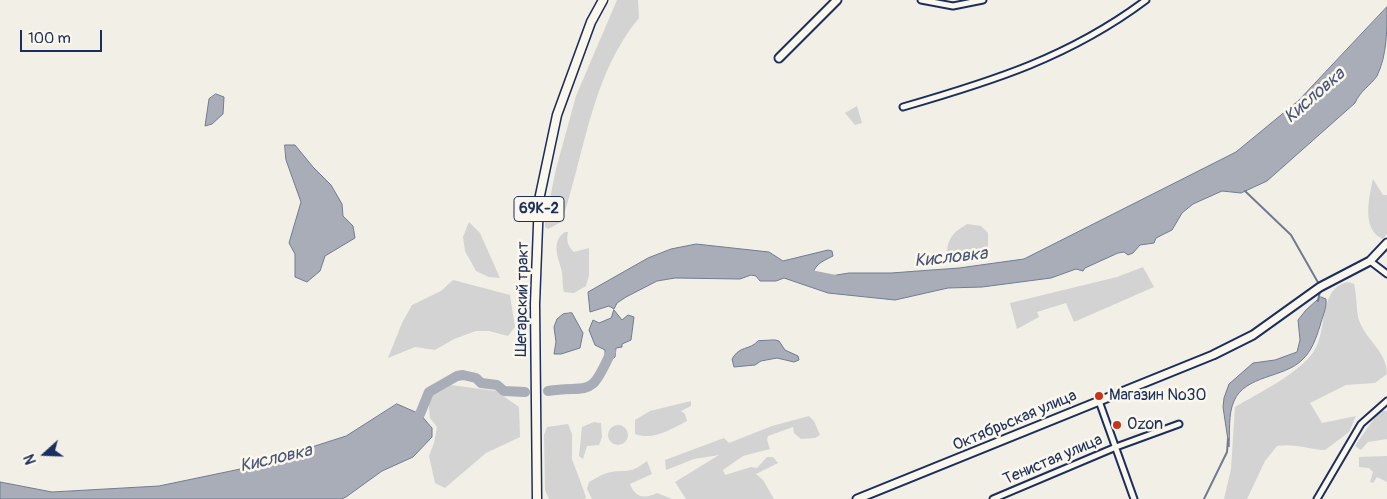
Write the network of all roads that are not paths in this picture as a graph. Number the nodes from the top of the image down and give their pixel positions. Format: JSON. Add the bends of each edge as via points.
{"nodes":[{"id":1,"x":603,"y":0,"type":"edge"},
{"id":2,"x":837,"y":0,"type":"edge"},
{"id":3,"x":921,"y":0,"type":"edge"},
{"id":4,"x":983,"y":0,"type":"edge"},
{"id":5,"x":1146,"y":0,"type":"edge"},
{"id":6,"x":779,"y":58,"type":"dead end"},
{"id":7,"x":903,"y":107,"type":"dead end"},
{"id":8,"x":1387,"y":243,"type":"edge"},
{"id":9,"x":1370,"y":261,"type":"junction"},
{"id":10,"x":1387,"y":274,"type":"edge"},
{"id":11,"x":1099,"y":401,"type":"junction"},
{"id":12,"x":1387,"y":402,"type":"edge"},
{"id":13,"x":1179,"y":424,"type":"dead end"},
{"id":14,"x":1116,"y":447,"type":"junction"},
{"id":15,"x":537,"y":499,"type":"edge"},
{"id":16,"x":857,"y":499,"type":"edge"},
{"id":17,"x":993,"y":499,"type":"edge"},
{"id":18,"x":1134,"y":499,"type":"edge"},
{"id":19,"x":1317,"y":499,"type":"edge"}],
"edges":[{"from":1,"to":15,"type":"main road","name":"Шегарский тракт","number":"69К-2","via":[[591,22],[557,115],[539,200],[536,264]]},
{"from":2,"to":6,"type":"street"},
{"from":3,"to":4,"type":"street","via":[[953,6]]},
{"from":5,"to":7,"type":"street","via":[[1107,27],[1058,54],[1007,75]]},
{"from":8,"to":9,"type":"street","name":"Октябрьская улица"},
{"from":9,"to":10,"type":"street"},
{"from":9,"to":11,"type":"street","name":"Октябрьская улица","via":[[1320,287],[1253,335],[1182,370]]},
{"from":11,"to":14,"type":"street"},
{"from":11,"to":16,"type":"street","name":"Октябрьская улица"},
{"from":12,"to":19,"type":"street","via":[[1361,424]]},
{"from":13,"to":14,"type":"street","name":"Тенистая улица"},
{"from":14,"to":17,"type":"street","name":"Тенистая улица"},
{"from":14,"to":18,"type":"street"}]}
